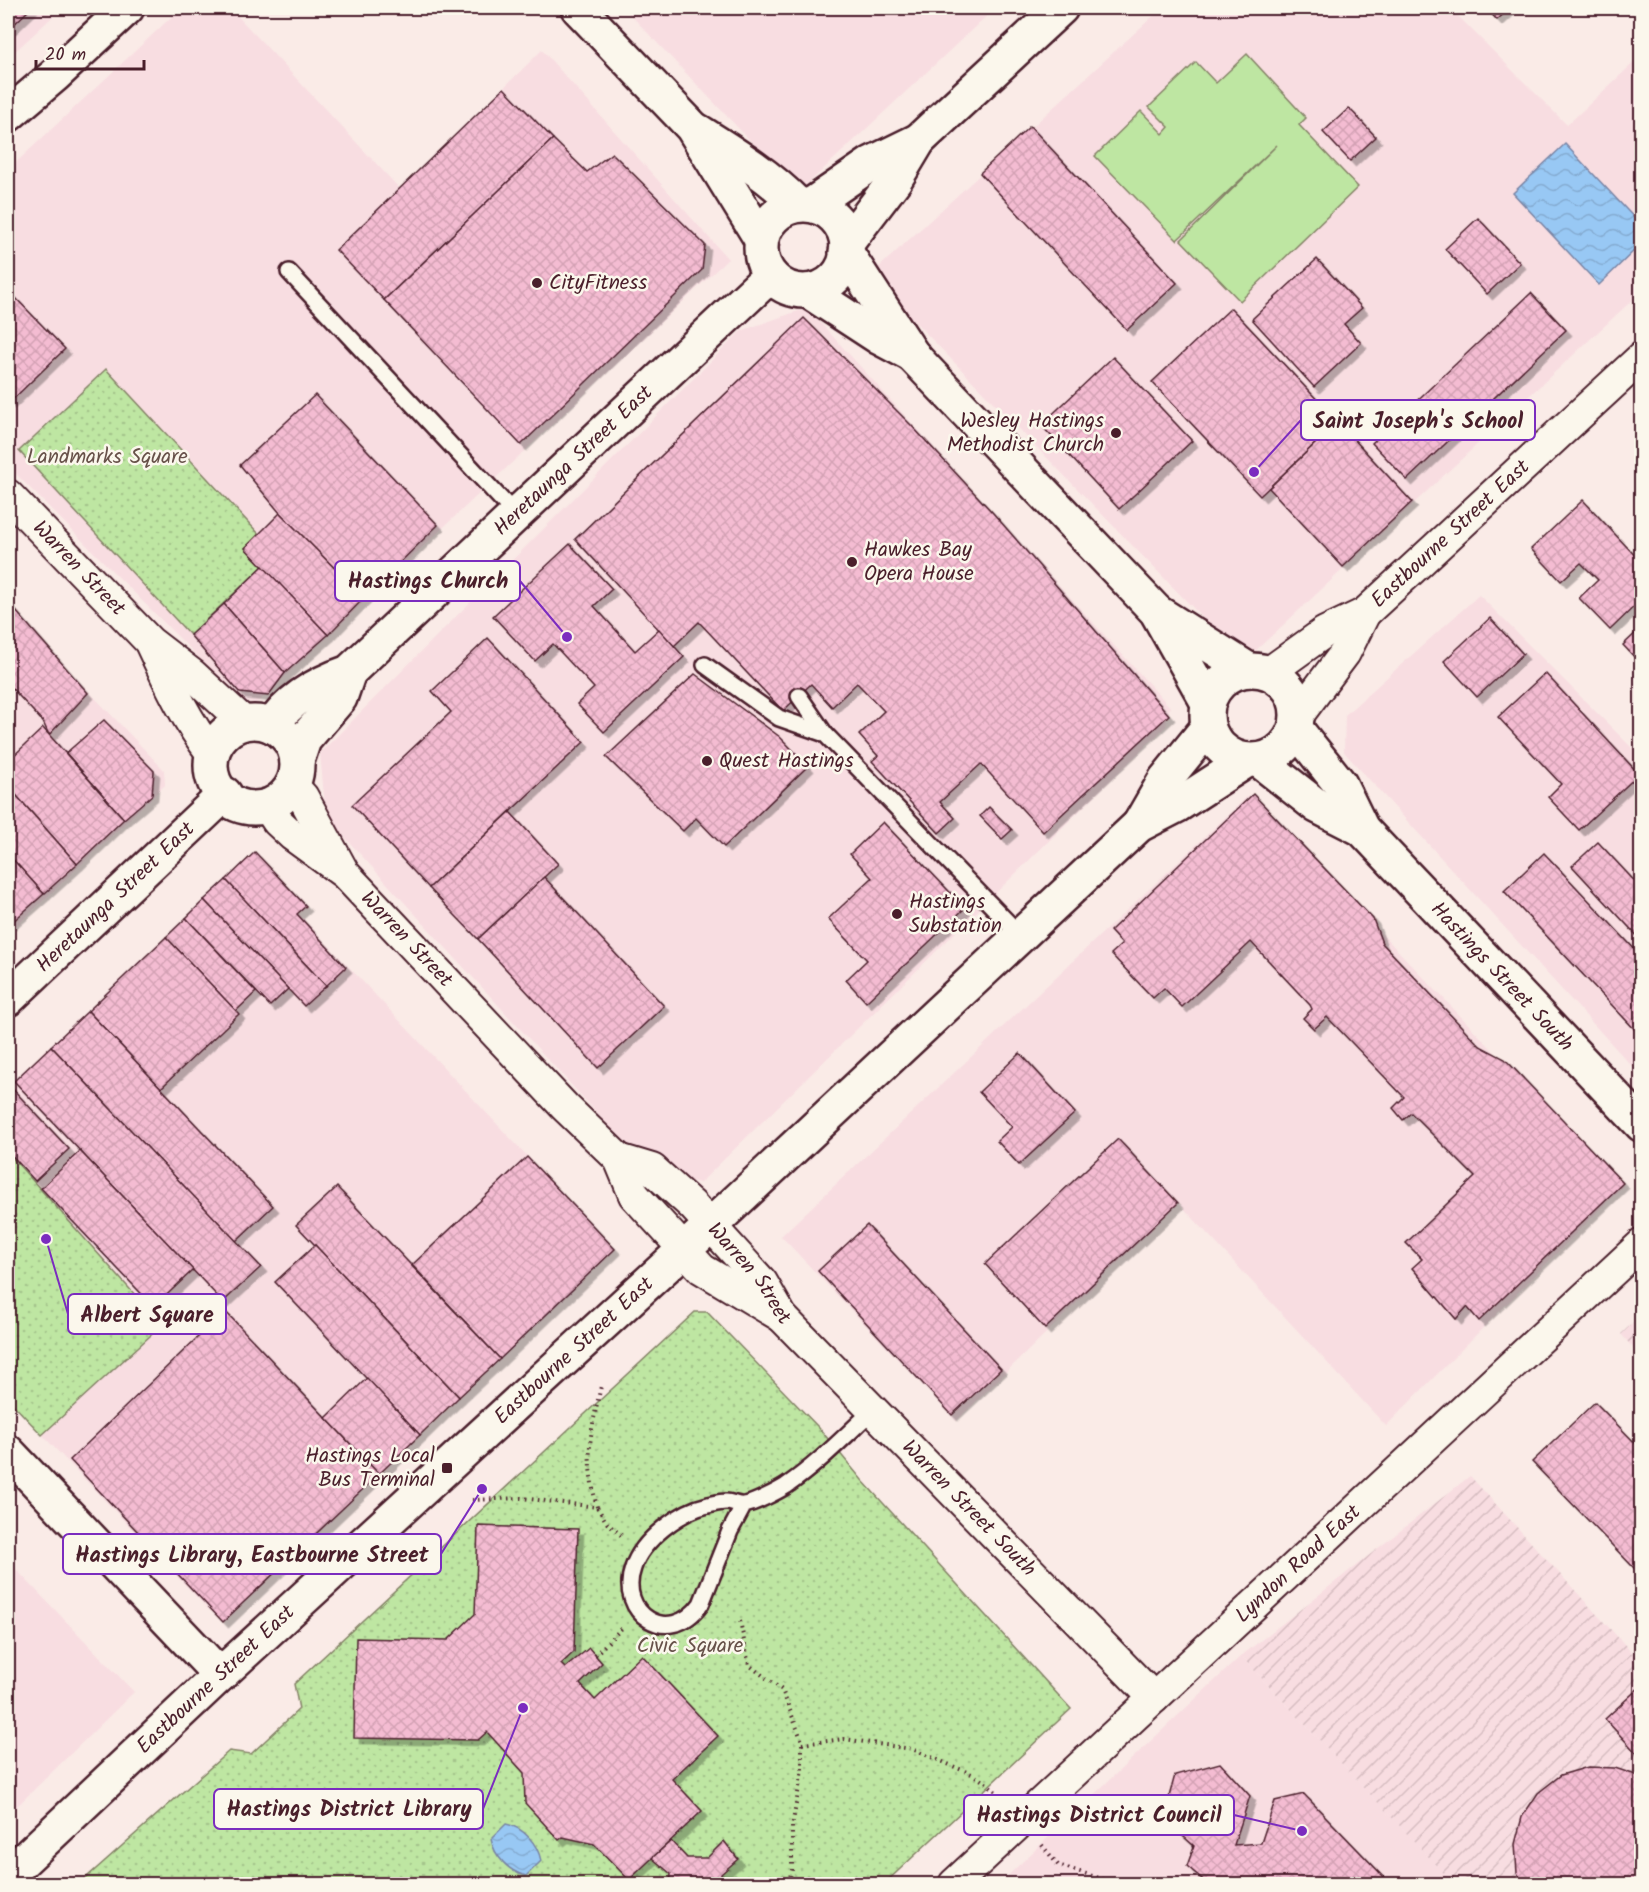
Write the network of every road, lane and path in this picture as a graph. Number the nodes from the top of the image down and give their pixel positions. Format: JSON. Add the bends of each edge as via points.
{"nodes":[{"id":1,"x":127,"y":8,"type":"edge"},
{"id":2,"x":578,"y":8,"type":"edge"},
{"id":3,"x":1061,"y":8,"type":"edge"},
{"id":4,"x":8,"y":115,"type":"edge"},
{"id":5,"x":692,"y":127,"type":"junction"},
{"id":6,"x":919,"y":140,"type":"junction"},
{"id":7,"x":805,"y":205,"type":"junction"},
{"id":8,"x":761,"y":239,"type":"junction"},
{"id":9,"x":847,"y":247,"type":"junction"},
{"id":10,"x":289,"y":272,"type":"dead end"},
{"id":11,"x":772,"y":277,"type":"junction"},
{"id":12,"x":808,"y":291,"type":"junction"},
{"id":13,"x":914,"y":357,"type":"junction"},
{"id":14,"x":1641,"y":357,"type":"edge"},
{"id":15,"x":8,"y":495,"type":"edge"},
{"id":16,"x":514,"y":513,"type":"junction"},
{"id":17,"x":1156,"y":611,"type":"junction"},
{"id":18,"x":1365,"y":613,"type":"junction"},
{"id":19,"x":150,"y":642,"type":"junction"},
{"id":20,"x":705,"y":665,"type":"dead end"},
{"id":21,"x":349,"y":672,"type":"junction"},
{"id":22,"x":1259,"y":672,"type":"junction"},
{"id":23,"x":799,"y":696,"type":"dead end"},
{"id":24,"x":1208,"y":715,"type":"junction"},
{"id":25,"x":1296,"y":723,"type":"junction"},
{"id":26,"x":259,"y":724,"type":"junction"},
{"id":27,"x":825,"y":734,"type":"junction"},
{"id":28,"x":212,"y":754,"type":"junction"},
{"id":29,"x":1253,"y":761,"type":"junction"},
{"id":30,"x":294,"y":773,"type":"junction"},
{"id":31,"x":225,"y":794,"type":"junction"},
{"id":32,"x":267,"y":806,"type":"junction"},
{"id":33,"x":1139,"y":825,"type":"junction"},
{"id":34,"x":1362,"y":829,"type":"junction"},
{"id":35,"x":345,"y":874,"type":"junction"},
{"id":36,"x":1022,"y":936,"type":"junction"},
{"id":37,"x":8,"y":999,"type":"edge"},
{"id":38,"x":1641,"y":1125,"type":"edge"},
{"id":39,"x":619,"y":1158,"type":"junction"},
{"id":40,"x":711,"y":1225,"type":"junction"},
{"id":41,"x":1641,"y":1244,"type":"edge"},
{"id":42,"x":684,"y":1249,"type":"junction"},
{"id":43,"x":782,"y":1317,"type":"junction"},
{"id":44,"x":601,"y":1386,"type":"dead end"},
{"id":45,"x":872,"y":1411,"type":"junction"},
{"id":46,"x":8,"y":1452,"type":"edge"},
{"id":47,"x":472,"y":1500,"type":"dead end"},
{"id":48,"x":744,"y":1505,"type":"junction"},
{"id":49,"x":597,"y":1507,"type":"junction"},
{"id":50,"x":623,"y":1538,"type":"dead end"},
{"id":51,"x":639,"y":1610,"type":"junction"},
{"id":52,"x":740,"y":1621,"type":"dead end"},
{"id":53,"x":596,"y":1655,"type":"dead end"},
{"id":54,"x":220,"y":1675,"type":"junction"},
{"id":55,"x":1154,"y":1698,"type":"junction"},
{"id":56,"x":802,"y":1744,"type":"junction"},
{"id":57,"x":989,"y":1785,"type":"dead end"},
{"id":58,"x":8,"y":1875,"type":"edge"},
{"id":59,"x":788,"y":1884,"type":"edge"},
{"id":60,"x":954,"y":1884,"type":"edge"}],
"edges":[{"from":1,"to":4,"type":"main road"},
{"from":2,"to":5,"type":"main road"},
{"from":3,"to":6,"type":"main road"},
{"from":5,"to":7,"type":"main road"},
{"from":5,"to":8,"type":"main road"},
{"from":6,"to":7,"type":"main road","via":[[872,163]]},
{"from":6,"to":9,"type":"main road"},
{"from":7,"to":8,"type":"main road","via":[[786,208],[774,217]]},
{"from":7,"to":9,"type":"main road","via":[[833,216],[842,227]]},
{"from":8,"to":11,"type":"main road","via":[[760,253]]},
{"from":9,"to":12,"type":"main road","via":[[836,278]]},
{"from":9,"to":13,"type":"main road"},
{"from":10,"to":16,"type":"lane"},
{"from":11,"to":12,"type":"main road","via":[[795,291]]},
{"from":11,"to":16,"type":"main road","name":"Heretaunga Street East"},
{"from":12,"to":13,"type":"main road"},
{"from":13,"to":17,"type":"main road"},
{"from":14,"to":18,"type":"street","name":"Eastbourne Street East"},
{"from":15,"to":19,"type":"street","name":"Warren Street"},
{"from":16,"to":21,"type":"main road","name":"Heretaunga Street East"},
{"from":17,"to":22,"type":"main road"},
{"from":17,"to":24,"type":"main road"},
{"from":18,"to":22,"type":"street","name":"Eastbourne Street East"},
{"from":18,"to":25,"type":"street","name":"Eastbourne Street East","via":[[1345,653]]},
{"from":19,"to":26,"type":"street","name":"Warren Street"},
{"from":19,"to":28,"type":"street","name":"Warren Street","via":[[175,696]]},
{"from":20,"to":27,"type":"lane","via":[[779,718]]},
{"from":21,"to":26,"type":"main road","name":"Heretaunga Street East","via":[[316,687]]},
{"from":21,"to":30,"type":"main road","name":"Heretaunga Street East","via":[[340,698],[304,740]]},
{"from":22,"to":24,"type":"main road","via":[[1228,677],[1213,693]]},
{"from":22,"to":25,"type":"main road","via":[[1289,689],[1296,706]]},
{"from":23,"to":27,"type":"lane"},
{"from":24,"to":29,"type":"main road","via":[[1216,743],[1230,755]]},
{"from":24,"to":33,"type":"main road","name":"Eastbourne Street East"},
{"from":25,"to":29,"type":"main road","via":[[1288,744],[1275,754]]},
{"from":25,"to":34,"type":"main road","name":"Hastings Street South","via":[[1340,784]]},
{"from":26,"to":28,"type":"main road","via":[[231,728],[219,739]]},
{"from":26,"to":30,"type":"main road","via":[[285,735],[293,747]]},
{"from":27,"to":36,"type":"lane"},
{"from":28,"to":31,"type":"main road","via":[[213,780]]},
{"from":29,"to":33,"type":"main road","name":"Eastbourne Street East"},
{"from":29,"to":34,"type":"main road","name":"Hastings Street South","via":[[1317,806]]},
{"from":30,"to":32,"type":"main road","via":[[282,798]]},
{"from":30,"to":35,"type":"street","name":"Warren Street"},
{"from":31,"to":32,"type":"main road","via":[[238,804]]},
{"from":31,"to":37,"type":"main road","name":"Heretaunga Street East"},
{"from":32,"to":35,"type":"street","name":"Warren Street","via":[[292,836]]},
{"from":33,"to":36,"type":"main road","name":"Eastbourne Street East"},
{"from":34,"to":38,"type":"main road","name":"Hastings Street South"},
{"from":35,"to":39,"type":"street","name":"Warren Street","via":[[565,1107]]},
{"from":36,"to":40,"type":"main road","name":"Eastbourne Street East"},
{"from":39,"to":40,"type":"street","name":"Warren Street","via":[[652,1169]]},
{"from":39,"to":42,"type":"street","name":"Warren Street","via":[[634,1195]]},
{"from":40,"to":42,"type":"main road","name":"Eastbourne Street East"},
{"from":40,"to":43,"type":"street","name":"Warren Street","via":[[762,1282]]},
{"from":41,"to":55,"type":"street","name":"Lyndon Road East"},
{"from":42,"to":43,"type":"street","name":"Warren Street","via":[[702,1269]]},
{"from":42,"to":54,"type":"main road","name":"Eastbourne Street East"},
{"from":43,"to":45,"type":"street","name":"Warren Street South"},
{"from":44,"to":49,"type":"path","via":[[588,1442]]},
{"from":45,"to":48,"type":"lane","via":[[785,1486]]},
{"from":45,"to":55,"type":"street","name":"Warren Street South"},
{"from":46,"to":54,"type":"main road"},
{"from":47,"to":49,"type":"path","via":[[521,1498]]},
{"from":48,"to":51,"type":"lane","via":[[705,1505],[670,1524],[648,1544],[633,1566],[631,1578]]},
{"from":48,"to":51,"type":"lane","via":[[695,1613],[665,1626],[654,1624]]},
{"from":49,"to":50,"type":"path"},
{"from":51,"to":53,"type":"path"},
{"from":52,"to":56,"type":"path","via":[[749,1665],[782,1690]]},
{"from":54,"to":58,"type":"main road","name":"Eastbourne Street East"},
{"from":55,"to":60,"type":"street","name":"Lyndon Road East"},
{"from":56,"to":57,"type":"path","via":[[844,1739],[912,1749]]},
{"from":56,"to":59,"type":"path"}]}
